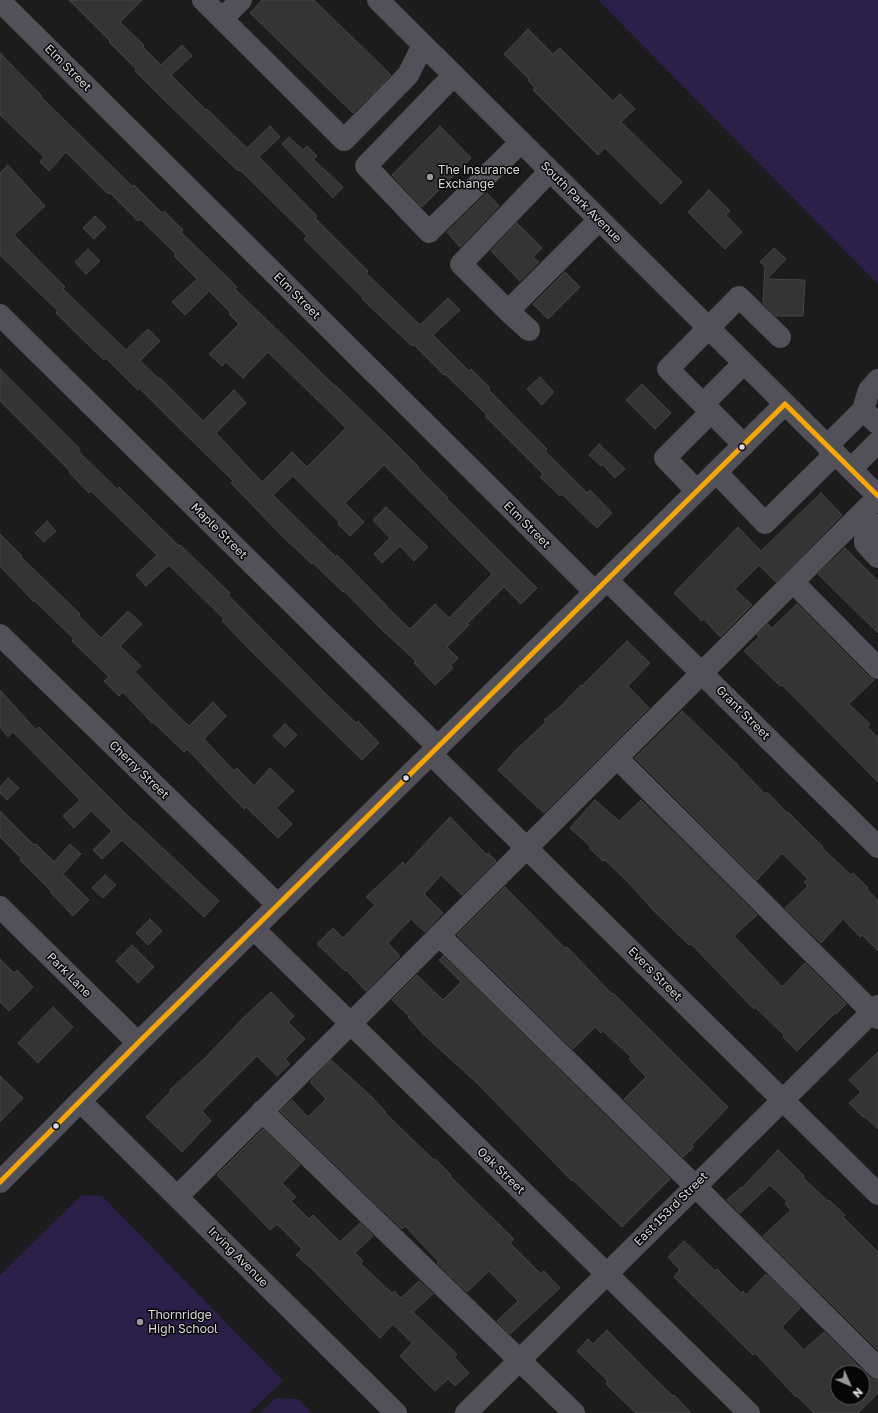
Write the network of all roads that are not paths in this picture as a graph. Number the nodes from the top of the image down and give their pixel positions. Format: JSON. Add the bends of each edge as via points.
{"nodes":[{"id":1,"x":0,"y":0,"type":"edge"},
{"id":2,"x":203,"y":0,"type":"edge"},
{"id":3,"x":241,"y":0,"type":"edge"},
{"id":4,"x":378,"y":0,"type":"edge"},
{"id":5,"x":222,"y":19,"type":"junction"},
{"id":6,"x":423,"y":45,"type":"junction"},
{"id":7,"x":454,"y":75,"type":"junction"},
{"id":8,"x":521,"y":142,"type":"junction"},
{"id":9,"x":550,"y":171,"type":"junction"},
{"id":10,"x":599,"y":220,"type":"junction"},
{"id":11,"x":508,"y":311,"type":"junction"},
{"id":12,"x":0,"y":315,"type":"edge"},
{"id":13,"x":708,"y":328,"type":"junction"},
{"id":14,"x":528,"y":330,"type":"dead end"},
{"id":15,"x":780,"y":337,"type":"dead end"},
{"id":16,"x":744,"y":363,"type":"junction"},
{"id":17,"x":878,"y":380,"type":"edge"},
{"id":18,"x":785,"y":404,"type":"junction"},
{"id":19,"x":707,"y":408,"type":"junction"},
{"id":20,"x":871,"y":417,"type":"edge"},
{"id":21,"x":878,"y":442,"type":"edge"},
{"id":22,"x":744,"y":444,"type":"junction"},
{"id":23,"x":831,"y":450,"type":"junction"},
{"id":24,"x":851,"y":469,"type":"junction"},
{"id":25,"x":716,"y":472,"type":"junction"},
{"id":26,"x":697,"y":491,"type":"junction"},
{"id":27,"x":878,"y":497,"type":"edge"},
{"id":28,"x":878,"y":525,"type":"edge"},
{"id":29,"x":878,"y":557,"type":"edge"},
{"id":30,"x":793,"y":582,"type":"junction"},
{"id":31,"x":601,"y":586,"type":"junction"},
{"id":32,"x":0,"y":635,"type":"edge"},
{"id":33,"x":878,"y":668,"type":"edge"},
{"id":34,"x":702,"y":673,"type":"junction"},
{"id":35,"x":435,"y":750,"type":"junction"},
{"id":36,"x":617,"y":758,"type":"junction"},
{"id":37,"x":878,"y":847,"type":"edge"},
{"id":38,"x":527,"y":848,"type":"junction"},
{"id":39,"x":278,"y":905,"type":"junction"},
{"id":40,"x":0,"y":907,"type":"edge"},
{"id":41,"x":254,"y":929,"type":"junction"},
{"id":42,"x":439,"y":935,"type":"junction"},
{"id":43,"x":876,"y":1012,"type":"edge"},
{"id":44,"x":350,"y":1023,"type":"junction"},
{"id":45,"x":138,"y":1043,"type":"junction"},
{"id":46,"x":782,"y":1100,"type":"junction"},
{"id":47,"x":80,"y":1101,"type":"junction"},
{"id":48,"x":262,"y":1111,"type":"junction"},
{"id":49,"x":0,"y":1182,"type":"edge"},
{"id":50,"x":695,"y":1186,"type":"junction"},
{"id":51,"x":878,"y":1194,"type":"edge"},
{"id":52,"x":177,"y":1197,"type":"junction"},
{"id":53,"x":606,"y":1274,"type":"junction"},
{"id":54,"x":519,"y":1359,"type":"junction"},
{"id":55,"x":878,"y":1368,"type":"edge"},
{"id":56,"x":396,"y":1413,"type":"edge"},
{"id":57,"x":466,"y":1413,"type":"edge"},
{"id":58,"x":574,"y":1413,"type":"edge"},
{"id":59,"x":749,"y":1413,"type":"edge"}],
"edges":[{"from":1,"to":31,"type":"street","name":"Elm Street"},
{"from":2,"to":5,"type":"street"},
{"from":3,"to":5,"type":"street"},
{"from":4,"to":6,"type":"street","name":"South Park Avenue"},
{"from":5,"to":6,"type":"street","via":[[344,140],[408,75]]},
{"from":6,"to":7,"type":"street","name":"South Park Avenue"},
{"from":7,"to":8,"type":"street","name":"South Park Avenue"},
{"from":7,"to":8,"type":"street","via":[[366,166],[429,232]]},
{"from":8,"to":9,"type":"street","name":"South Park Avenue"},
{"from":9,"to":10,"type":"street","name":"South Park Avenue"},
{"from":9,"to":11,"type":"street","via":[[461,264]]},
{"from":10,"to":11,"type":"street"},
{"from":10,"to":13,"type":"street","name":"South Park Avenue"},
{"from":11,"to":14,"type":"street"},
{"from":12,"to":35,"type":"street","name":"Maple Street"},
{"from":13,"to":15,"type":"street","via":[[739,297]]},
{"from":13,"to":16,"type":"street","name":"South Park Avenue"},
{"from":13,"to":19,"type":"street","via":[[668,368]]},
{"from":16,"to":18,"type":"street","name":"South Park Avenue"},
{"from":16,"to":19,"type":"street"},
{"from":17,"to":20,"type":"street","via":[[869,390]]},
{"from":18,"to":22,"type":"street"},
{"from":18,"to":23,"type":"street","name":"South Park Avenue"},
{"from":19,"to":22,"type":"street"},
{"from":19,"to":26,"type":"street","via":[[664,458]]},
{"from":20,"to":23,"type":"street"},
{"from":21,"to":24,"type":"street"},
{"from":22,"to":25,"type":"street"},
{"from":23,"to":24,"type":"street","name":"South Park Avenue"},
{"from":23,"to":25,"type":"street","via":[[765,523]]},
{"from":24,"to":27,"type":"street","name":"South Park Avenue"},
{"from":25,"to":26,"type":"street"},
{"from":26,"to":31,"type":"street"},
{"from":27,"to":30,"type":"street"},
{"from":28,"to":29,"type":"street","via":[[865,539],[865,543]]},
{"from":30,"to":33,"type":"street"},
{"from":30,"to":34,"type":"street"},
{"from":31,"to":34,"type":"street","name":"Grant Street"},
{"from":31,"to":35,"type":"street"},
{"from":32,"to":39,"type":"street","name":"Cherry Street"},
{"from":34,"to":36,"type":"street"},
{"from":34,"to":37,"type":"street","name":"Grant Street"},
{"from":35,"to":38,"type":"street","name":"Evers Street"},
{"from":35,"to":39,"type":"street"},
{"from":36,"to":38,"type":"street"},
{"from":36,"to":43,"type":"street"},
{"from":38,"to":42,"type":"street"},
{"from":38,"to":46,"type":"street","name":"Evers Street"},
{"from":39,"to":41,"type":"street"},
{"from":40,"to":45,"type":"street","name":"Park Lane"},
{"from":41,"to":44,"type":"street","name":"Oak Street"},
{"from":41,"to":45,"type":"street"},
{"from":42,"to":44,"type":"street"},
{"from":42,"to":50,"type":"street"},
{"from":43,"to":46,"type":"street","name":"East 153rd Street"},
{"from":44,"to":48,"type":"street"},
{"from":44,"to":53,"type":"street","name":"Oak Street"},
{"from":45,"to":47,"type":"street"},
{"from":46,"to":50,"type":"street","name":"East 153rd Street"},
{"from":46,"to":51,"type":"street","name":"Evers Street"},
{"from":47,"to":49,"type":"street"},
{"from":47,"to":52,"type":"street","name":"Irving Avenue"},
{"from":48,"to":52,"type":"street"},
{"from":48,"to":54,"type":"street"},
{"from":50,"to":53,"type":"street","name":"East 153rd Street"},
{"from":50,"to":55,"type":"street"},
{"from":52,"to":56,"type":"street","name":"Irving Avenue"},
{"from":53,"to":54,"type":"street","name":"East 153rd Street"},
{"from":53,"to":59,"type":"street","name":"Oak Street"},
{"from":54,"to":57,"type":"street","name":"East 153rd Street"},
{"from":54,"to":58,"type":"street"}]}
